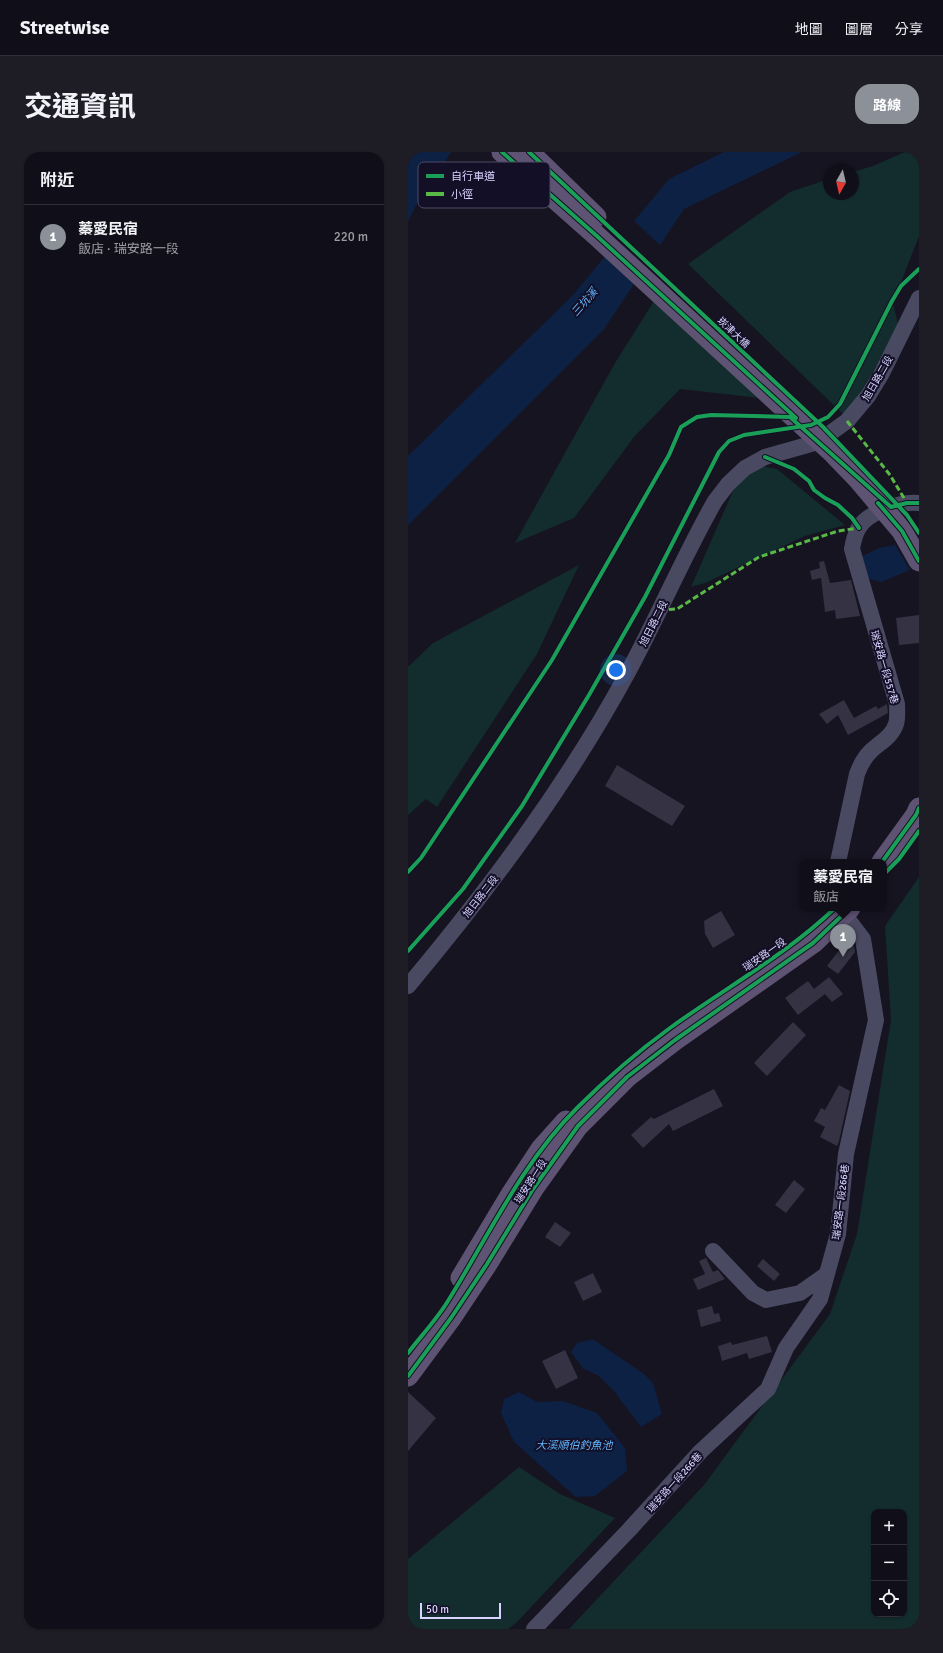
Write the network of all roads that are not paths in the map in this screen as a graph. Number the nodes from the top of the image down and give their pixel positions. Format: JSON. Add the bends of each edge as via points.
{"nodes":[{"id":1,"x":502,"y":152,"type":"edge"},
{"id":2,"x":529,"y":152,"type":"edge"},
{"id":3,"x":513,"y":162,"type":"edge"},
{"id":4,"x":540,"y":162,"type":"edge"},
{"id":5,"x":550,"y":172,"type":"edge"},
{"id":6,"x":550,"y":194,"type":"edge"},
{"id":7,"x":919,"y":298,"type":"edge"},
{"id":8,"x":919,"y":503,"type":"edge"},
{"id":9,"x":919,"y":533,"type":"edge"},
{"id":10,"x":919,"y":561,"type":"edge"},
{"id":11,"x":919,"y":808,"type":"edge"},
{"id":12,"x":919,"y":831,"type":"edge"},
{"id":13,"x":839,"y":859,"type":"edge"},
{"id":14,"x":884,"y":859,"type":"edge"},
{"id":15,"x":887,"y":871,"type":"edge"},
{"id":16,"x":839,"y":911,"type":"edge"},
{"id":17,"x":841,"y":911,"type":"edge"},
{"id":18,"x":844,"y":911,"type":"edge"},
{"id":19,"x":408,"y":986,"type":"edge"},
{"id":20,"x":713,"y":1251,"type":"dead end"},
{"id":21,"x":827,"y":1274,"type":"junction"},
{"id":22,"x":408,"y":1353,"type":"edge"},
{"id":23,"x":408,"y":1376,"type":"edge"},
{"id":24,"x":534,"y":1629,"type":"edge"}],
"edges":[{"from":1,"to":3,"type":"main road","bridge":true},
{"from":2,"to":4,"type":"main road","name":"崁津大橋","bridge":true},
{"from":5,"to":9,"type":"main road","name":"崁津大橋","bridge":true,"via":[[823,427],[907,515]]},
{"from":6,"to":10,"type":"main road","bridge":true,"via":[[831,450],[902,531]]},
{"from":7,"to":19,"type":"street","name":"旭日路二段","via":[[882,373],[848,421],[818,442],[765,457],[745,468],[715,501],[627,673],[558,789],[487,887]]},
{"from":8,"to":13,"type":"street","name":"瑞安路一段557巷","via":[[891,507],[869,517],[859,528],[852,549],[897,704],[897,714],[890,735],[870,752],[860,765]]},
{"from":11,"to":14,"type":"main road"},
{"from":12,"to":15,"type":"main road"},
{"from":16,"to":22,"type":"main road","name":"瑞安路一段","via":[[823,919],[784,950],[670,1028],[576,1109],[541,1150],[512,1192],[447,1302]]},
{"from":17,"to":23,"type":"main road","name":"瑞安路一段","via":[[813,943],[627,1077],[578,1126],[533,1189],[451,1318]]},
{"from":18,"to":21,"type":"street","name":"瑞安路一段266巷","via":[[863,939],[876,1020],[846,1154],[838,1234]]},
{"from":20,"to":21,"type":"street","via":[[753,1293],[766,1300],[800,1293]]},
{"from":21,"to":24,"type":"street","name":"瑞安路一段266巷","via":[[820,1299],[786,1348],[768,1389],[701,1451]]}]}
